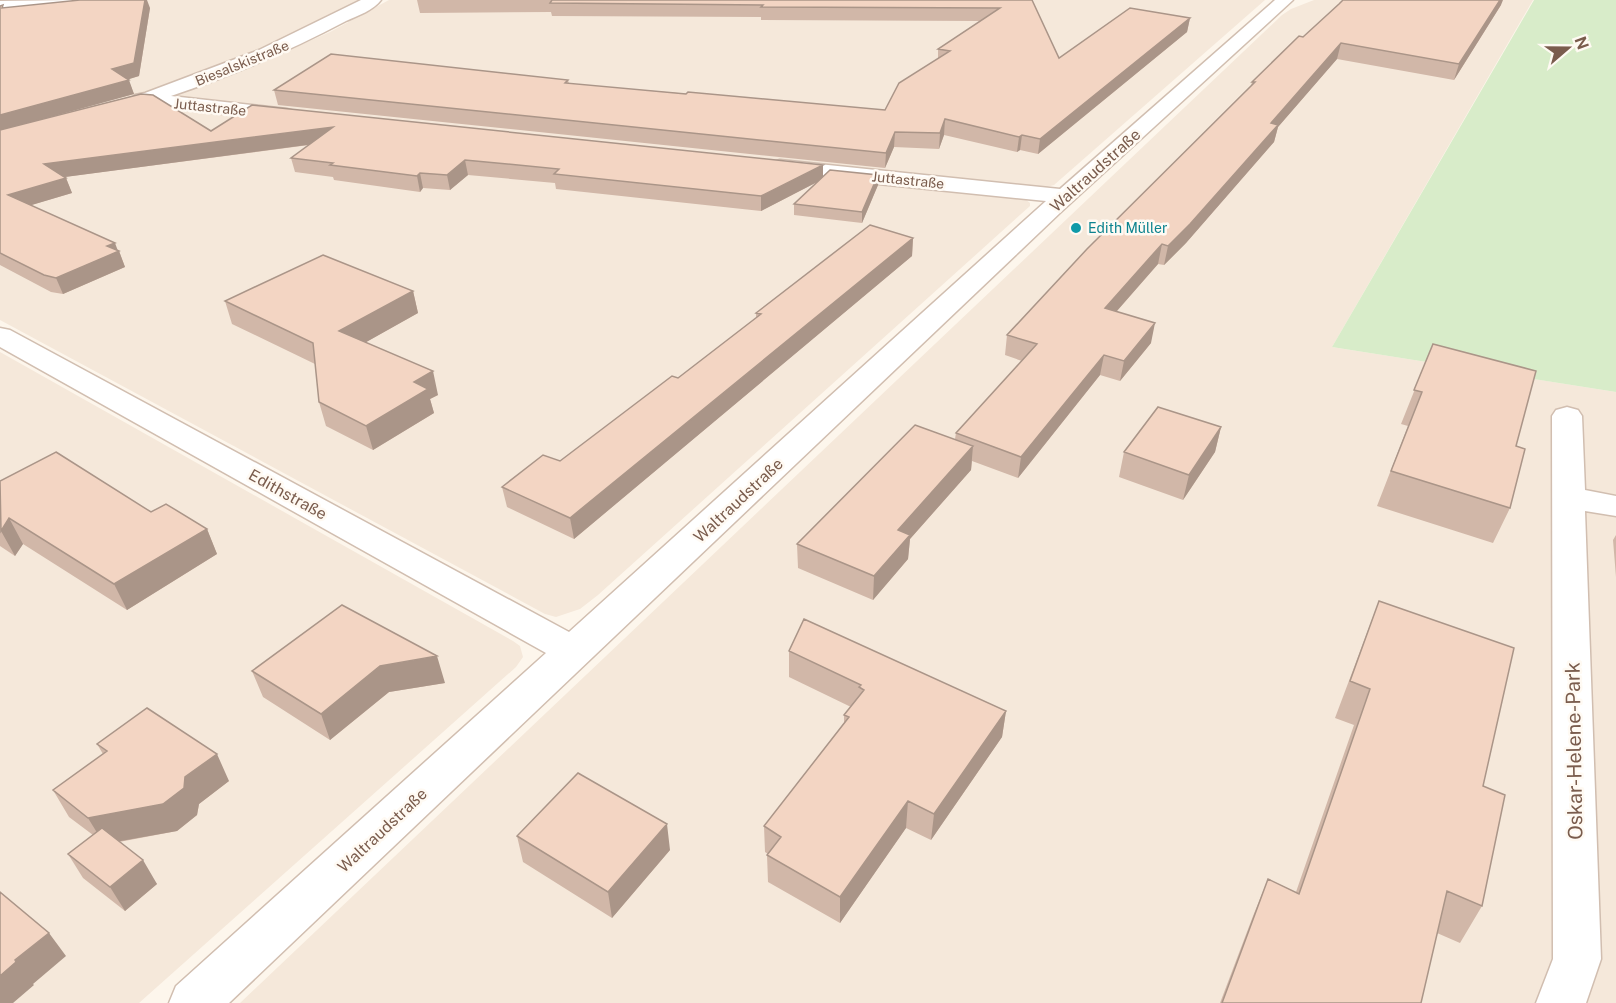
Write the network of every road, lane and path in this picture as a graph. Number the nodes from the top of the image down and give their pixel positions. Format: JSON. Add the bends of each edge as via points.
{"nodes":[{"id":1,"x":65,"y":0,"type":"edge"},
{"id":2,"x":373,"y":0,"type":"edge"},
{"id":3,"x":1285,"y":0,"type":"edge"},
{"id":4,"x":0,"y":6,"type":"edge"},
{"id":5,"x":142,"y":99,"type":"junction"},
{"id":6,"x":120,"y":106,"type":"edge"},
{"id":7,"x":303,"y":117,"type":"edge"},
{"id":8,"x":764,"y":165,"type":"edge"},
{"id":9,"x":1065,"y":196,"type":"junction"},
{"id":10,"x":0,"y":336,"type":"edge"},
{"id":11,"x":1568,"y":416,"type":"dead end"},
{"id":12,"x":1568,"y":497,"type":"junction"},
{"id":13,"x":1616,"y":506,"type":"edge"},
{"id":14,"x":575,"y":652,"type":"junction"},
{"id":15,"x":194,"y":1003,"type":"edge"},
{"id":16,"x":1561,"y":1003,"type":"edge"}],
"edges":[{"from":1,"to":4,"type":"street"},
{"from":2,"to":5,"type":"street","name":"Biesalskistraße","via":[[272,53]]},
{"from":3,"to":9,"type":"street","name":"Waltraudstraße"},
{"from":5,"to":6,"type":"street","name":"Biesalskistraße"},
{"from":5,"to":7,"type":"street","name":"Juttastraße"},
{"from":8,"to":9,"type":"street","name":"Juttastraße"},
{"from":9,"to":14,"type":"street","name":"Waltraudstraße"},
{"from":10,"to":14,"type":"street","name":"Edithstraße"},
{"from":11,"to":12,"type":"street","name":"Oskar-Helene-Park"},
{"from":12,"to":13,"type":"street"},
{"from":12,"to":16,"type":"street","name":"Oskar-Helene-Park","via":[[1577,959]]},
{"from":14,"to":15,"type":"street","name":"Waltraudstraße"}]}
